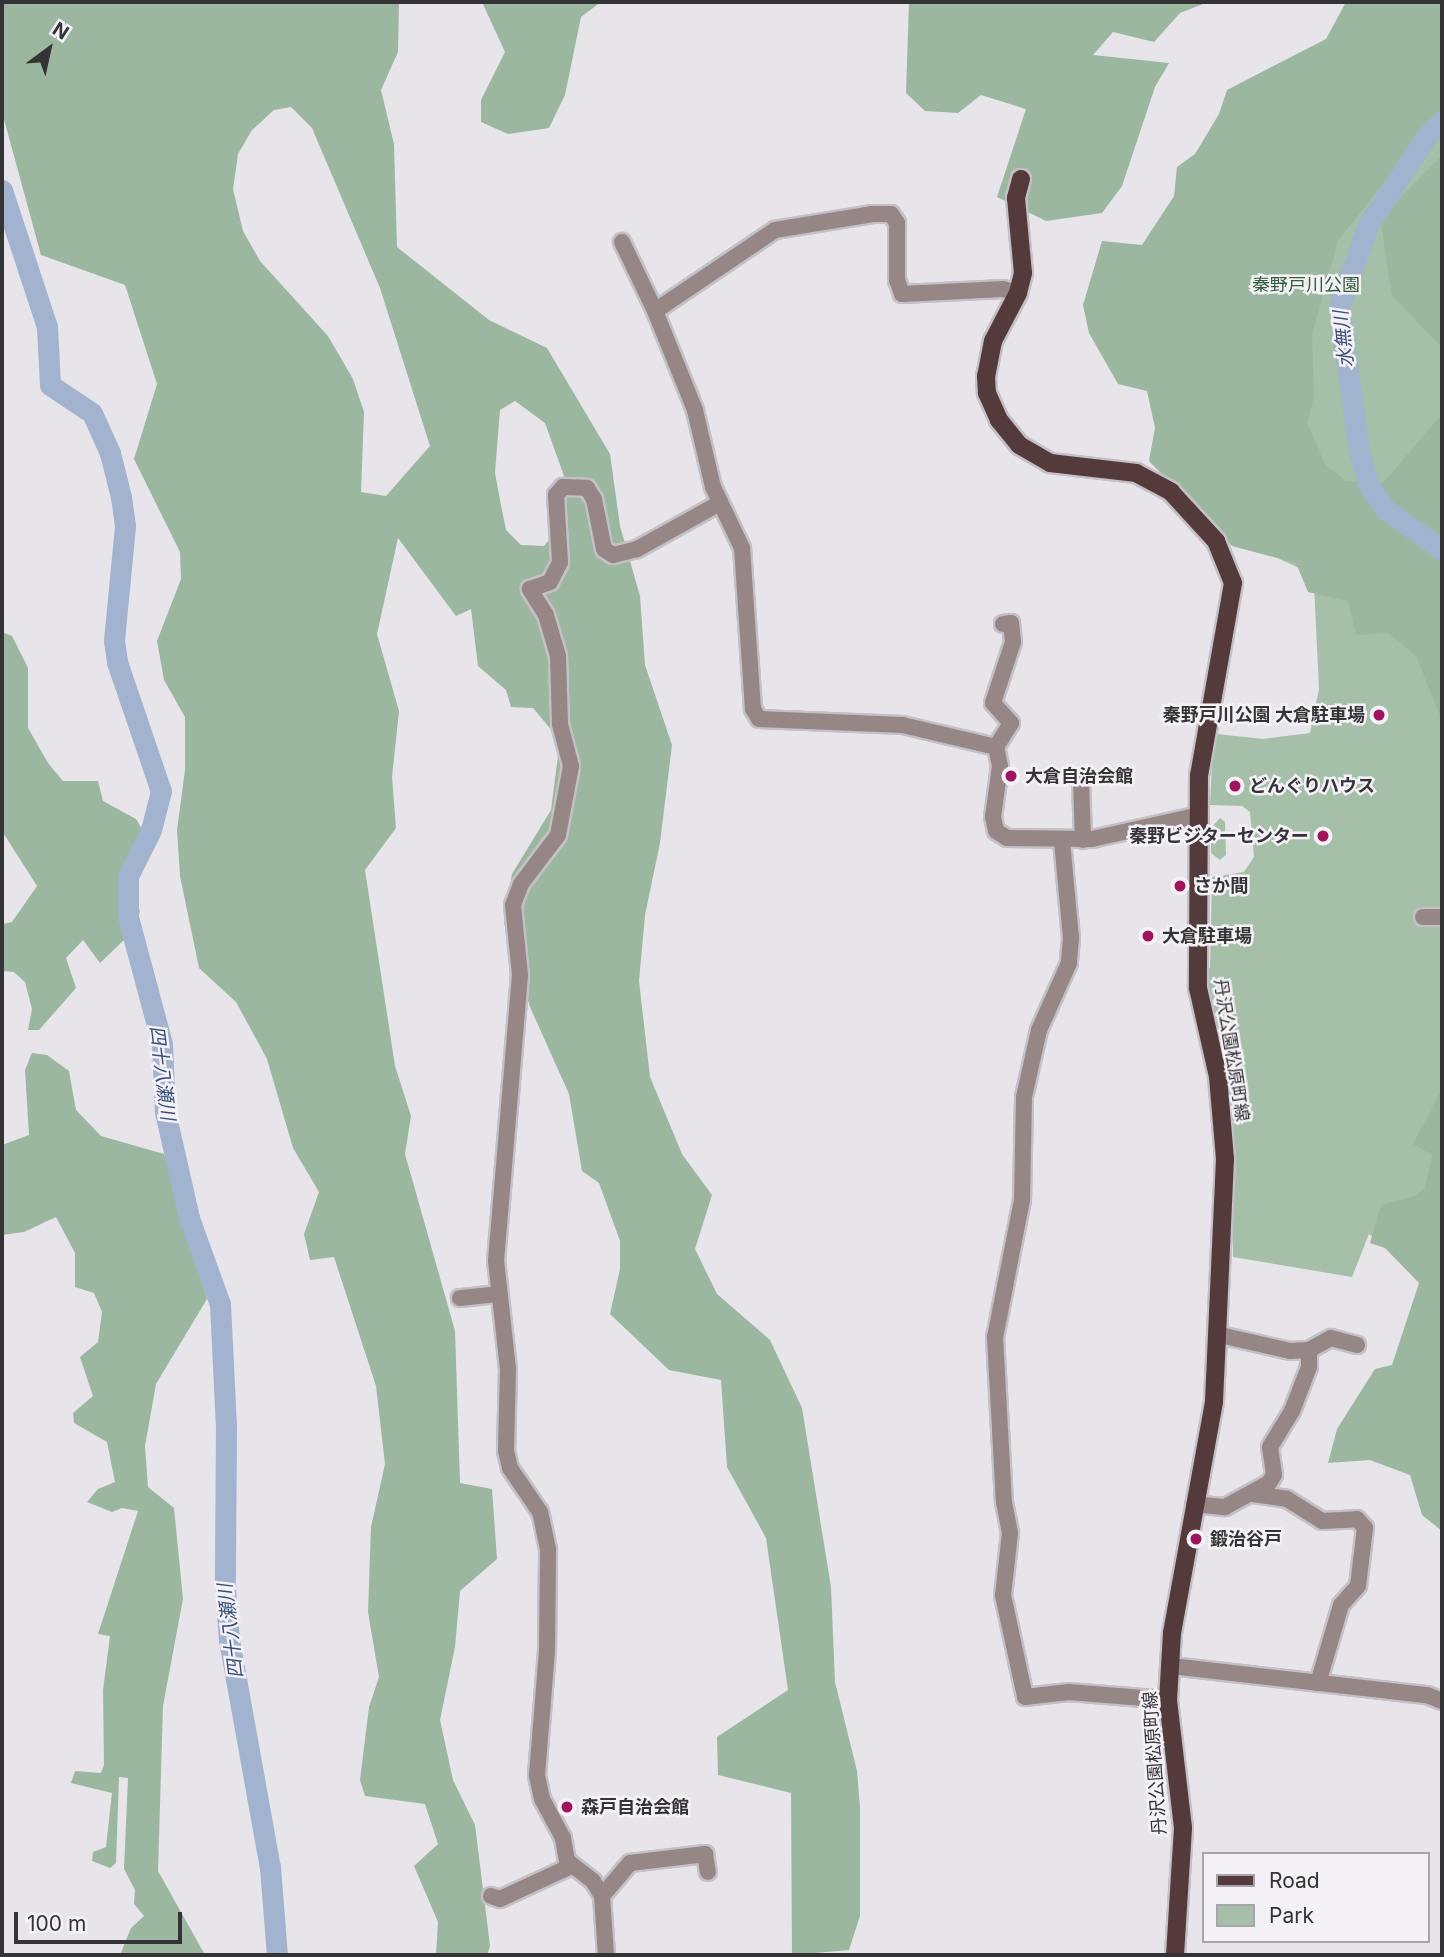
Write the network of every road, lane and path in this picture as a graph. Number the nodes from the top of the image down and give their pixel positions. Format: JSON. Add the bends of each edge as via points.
{"nodes":[{"id":1,"x":1021,"y":179,"type":"dead end"},
{"id":2,"x":622,"y":242,"type":"dead end"},
{"id":3,"x":1018,"y":293,"type":"junction"},
{"id":4,"x":655,"y":312,"type":"junction"},
{"id":5,"x":720,"y":503,"type":"junction"},
{"id":6,"x":1003,"y":624,"type":"dead end"},
{"id":7,"x":996,"y":747,"type":"junction"},
{"id":8,"x":1081,"y":780,"type":"dead end"},
{"id":9,"x":1199,"y":815,"type":"junction"},
{"id":10,"x":1083,"y":840,"type":"junction"},
{"id":11,"x":1062,"y":841,"type":"junction"},
{"id":12,"x":1442,"y":916,"type":"edge"},
{"id":13,"x":1423,"y":917,"type":"dead end"},
{"id":14,"x":499,"y":1294,"type":"junction"},
{"id":15,"x":460,"y":1298,"type":"dead end"},
{"id":16,"x":1220,"y":1335,"type":"junction"},
{"id":17,"x":1356,"y":1345,"type":"dead end"},
{"id":18,"x":1309,"y":1350,"type":"junction"},
{"id":19,"x":1253,"y":1494,"type":"junction"},
{"id":20,"x":1194,"y":1504,"type":"junction"},
{"id":21,"x":1171,"y":1666,"type":"junction"},
{"id":22,"x":1318,"y":1683,"type":"junction"},
{"id":23,"x":1168,"y":1700,"type":"junction"},
{"id":24,"x":1442,"y":1701,"type":"edge"},
{"id":25,"x":571,"y":1866,"type":"junction"},
{"id":26,"x":708,"y":1872,"type":"dead end"},
{"id":27,"x":491,"y":1896,"type":"dead end"},
{"id":28,"x":602,"y":1896,"type":"junction"},
{"id":29,"x":606,"y":1955,"type":"edge"},
{"id":30,"x":1174,"y":1955,"type":"edge"}],
"edges":[{"from":1,"to":3,"type":"main road","name":"丹沢公園松原町線","via":[[1016,198],[1023,273]]},
{"from":2,"to":4,"type":"street"},
{"from":3,"to":4,"type":"street","via":[[1003,289],[902,294],[897,281],[897,223],[891,214],[873,214],[775,230]]},
{"from":3,"to":9,"type":"main road","name":"丹沢公園松原町線","via":[[993,341],[986,376],[991,405],[1008,433],[1050,463],[1075,470],[1119,470],[1155,481],[1171,492],[1226,557],[1233,583],[1231,611],[1205,735]]},
{"from":4,"to":5,"type":"street","via":[[695,410]]},
{"from":5,"to":7,"type":"street","via":[[742,548],[753,709],[759,719],[904,725]]},
{"from":5,"to":14,"type":"street","via":[[637,549],[612,555],[604,549],[594,499],[587,488],[563,487],[556,495],[560,562],[550,582],[530,589],[546,615],[558,656],[560,724],[570,766],[558,835],[521,884],[513,905],[520,975],[496,1261]]},
{"from":6,"to":7,"type":"street","via":[[1011,624],[1013,642],[993,703],[1011,723]]},
{"from":7,"to":11,"type":"street","via":[[1000,765],[993,817],[996,831],[1007,838]]},
{"from":8,"to":10,"type":"street"},
{"from":9,"to":10,"type":"street"},
{"from":9,"to":16,"type":"main road","name":"丹沢公園松原町線","via":[[1198,988],[1214,1052],[1224,1146]]},
{"from":10,"to":11,"type":"street"},
{"from":11,"to":23,"type":"street","via":[[1069,963],[1039,1030],[1024,1097],[1022,1199],[995,1337],[1002,1488],[1010,1533],[1003,1595],[1025,1697],[1069,1692]]},
{"from":12,"to":13,"type":"street"},
{"from":14,"to":15,"type":"street"},
{"from":14,"to":25,"type":"street","via":[[509,1403],[506,1451],[510,1468],[540,1512],[548,1549],[547,1652],[537,1775]]},
{"from":16,"to":18,"type":"street","via":[[1290,1351]]},
{"from":16,"to":20,"type":"main road","name":"丹沢公園松原町線","via":[[1214,1402]]},
{"from":17,"to":18,"type":"street","via":[[1331,1338]]},
{"from":18,"to":19,"type":"street","via":[[1309,1367],[1292,1411],[1270,1447],[1274,1475]]},
{"from":19,"to":20,"type":"street","via":[[1225,1507]]},
{"from":19,"to":22,"type":"street","via":[[1287,1499],[1322,1521],[1357,1519],[1365,1528],[1358,1586],[1341,1605]]},
{"from":20,"to":21,"type":"main road","name":"丹沢公園松原町線","via":[[1178,1584]]},
{"from":21,"to":22,"type":"street"},
{"from":21,"to":23,"type":"main road","name":"丹沢公園松原町線"},
{"from":22,"to":24,"type":"street","via":[[1427,1695]]},
{"from":23,"to":30,"type":"main road","name":"丹沢公園松原町線","via":[[1183,1828]]},
{"from":25,"to":27,"type":"street","via":[[500,1899]]},
{"from":25,"to":28,"type":"street","via":[[593,1881]]},
{"from":26,"to":28,"type":"street","via":[[705,1854],[629,1863]]},
{"from":28,"to":29,"type":"street"}]}
